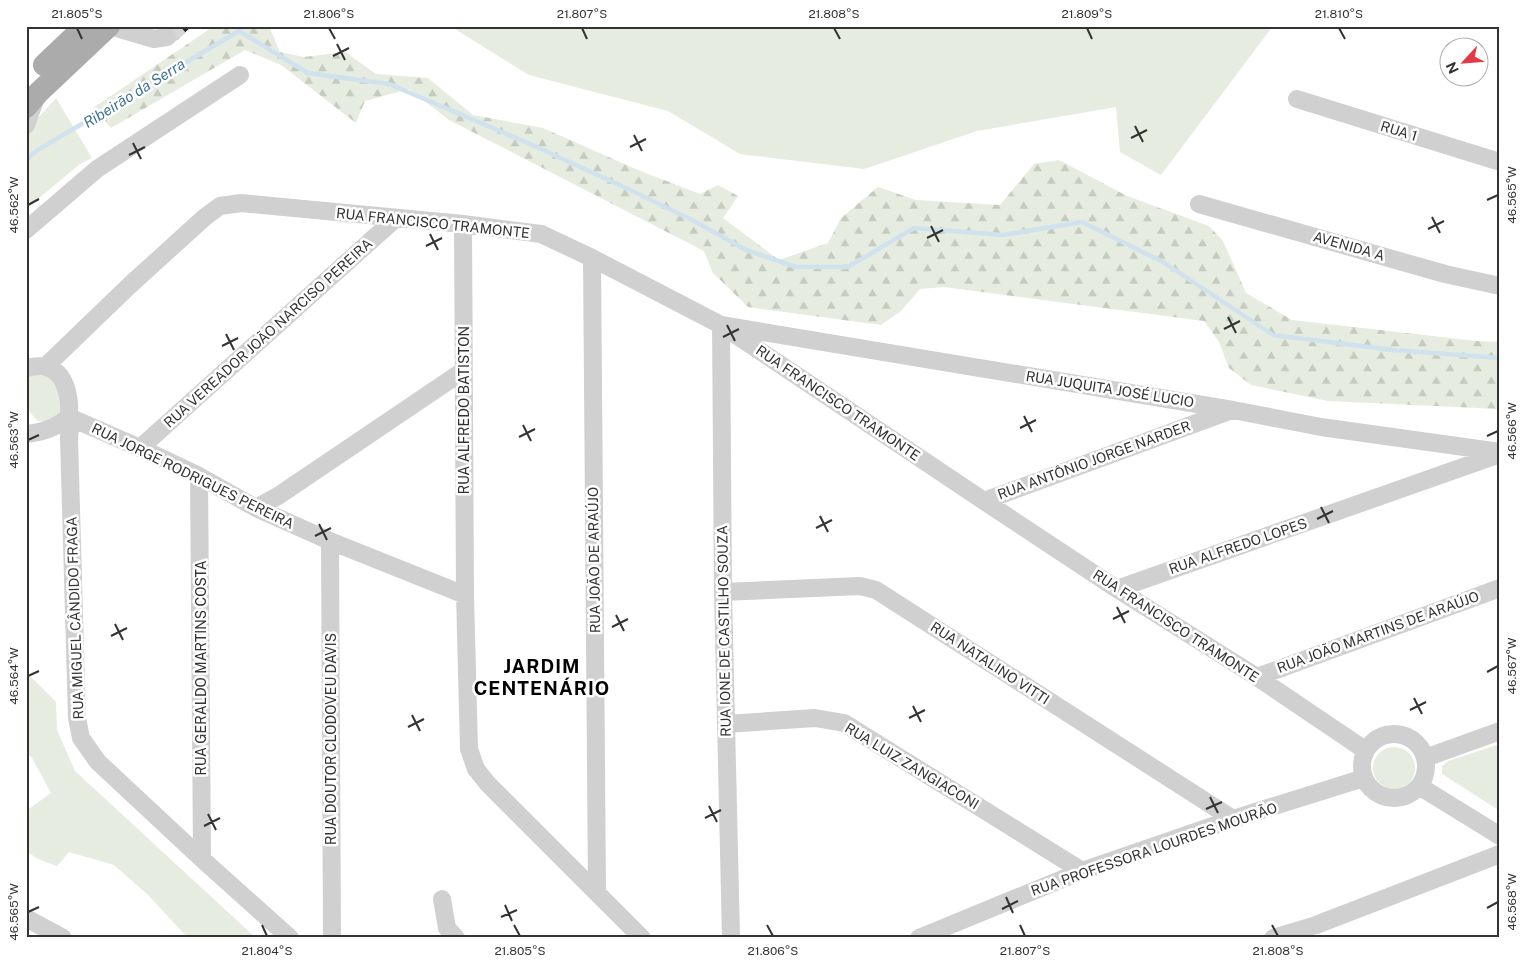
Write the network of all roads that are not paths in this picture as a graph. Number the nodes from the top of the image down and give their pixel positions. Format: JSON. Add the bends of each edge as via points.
{"nodes":[{"id":1,"x":85,"y":26,"type":"edge"},
{"id":2,"x":109,"y":26,"type":"edge"},
{"id":3,"x":167,"y":37,"type":"tunnel mouth"},
{"id":4,"x":240,"y":75,"type":"dead end"},
{"id":5,"x":30,"y":94,"type":"edge"},
{"id":6,"x":1298,"y":99,"type":"dead end"},
{"id":7,"x":26,"y":125,"type":"edge"},
{"id":8,"x":1500,"y":162,"type":"edge"},
{"id":9,"x":1199,"y":204,"type":"dead end"},
{"id":10,"x":395,"y":219,"type":"junction"},
{"id":11,"x":463,"y":224,"type":"junction"},
{"id":12,"x":26,"y":230,"type":"edge"},
{"id":13,"x":592,"y":258,"type":"junction"},
{"id":14,"x":1500,"y":286,"type":"edge"},
{"id":15,"x":721,"y":325,"type":"junction"},
{"id":16,"x":46,"y":366,"type":"junction"},
{"id":17,"x":26,"y":368,"type":"edge"},
{"id":18,"x":463,"y":371,"type":"junction"},
{"id":19,"x":1233,"y":410,"type":"junction"},
{"id":20,"x":70,"y":418,"type":"junction"},
{"id":21,"x":26,"y":434,"type":"edge"},
{"id":22,"x":140,"y":448,"type":"junction"},
{"id":23,"x":1500,"y":453,"type":"edge"},
{"id":24,"x":199,"y":476,"type":"junction"},
{"id":25,"x":984,"y":501,"type":"junction"},
{"id":26,"x":256,"y":508,"type":"junction"},
{"id":27,"x":330,"y":541,"type":"junction"},
{"id":28,"x":1500,"y":588,"type":"edge"},
{"id":29,"x":1117,"y":589,"type":"junction"},
{"id":30,"x":723,"y":592,"type":"junction"},
{"id":31,"x":465,"y":595,"type":"junction"},
{"id":32,"x":1256,"y":677,"type":"junction"},
{"id":33,"x":726,"y":724,"type":"junction"},
{"id":34,"x":1500,"y":731,"type":"edge"},
{"id":35,"x":1365,"y":750,"type":"junction"},
{"id":36,"x":1425,"y":758,"type":"junction"},
{"id":37,"x":1364,"y":778,"type":"junction"},
{"id":38,"x":1419,"y":786,"type":"junction"},
{"id":39,"x":1233,"y":819,"type":"junction"},
{"id":40,"x":1500,"y":836,"type":"edge"},
{"id":41,"x":1500,"y":854,"type":"edge"},
{"id":42,"x":202,"y":860,"type":"junction"},
{"id":43,"x":1082,"y":871,"type":"junction"},
{"id":44,"x":597,"y":892,"type":"junction"},
{"id":45,"x":442,"y":900,"type":"dead end"},
{"id":46,"x":26,"y":918,"type":"edge"},
{"id":47,"x":1319,"y":931,"type":"edge"},
{"id":48,"x":63,"y":938,"type":"edge"},
{"id":49,"x":290,"y":938,"type":"edge"},
{"id":50,"x":332,"y":938,"type":"edge"},
{"id":51,"x":456,"y":938,"type":"edge"},
{"id":52,"x":642,"y":938,"type":"edge"},
{"id":53,"x":731,"y":938,"type":"edge"},
{"id":54,"x":919,"y":938,"type":"edge"},
{"id":55,"x":1273,"y":938,"type":"edge"}],
"edges":[{"from":1,"to":5,"type":"main road"},
{"from":2,"to":3,"type":"street","via":[[154,39]]},
{"from":2,"to":5,"type":"main road"},
{"from":4,"to":12,"type":"street","via":[[97,169]]},
{"from":5,"to":7,"type":"street"},
{"from":6,"to":8,"type":"street","name":"RUA 1"},
{"from":9,"to":14,"type":"street","name":"AVENIDA A","via":[[1445,274]]},
{"from":10,"to":11,"type":"street","name":"RUA FRANCISCO TRAMONTE"},
{"from":10,"to":16,"type":"street","name":"RUA FRANCISCO TRAMONTE","via":[[241,203],[220,206],[130,285]]},
{"from":10,"to":22,"type":"street","name":"RUA VEREADOR JOÃO NARCISO PEREIRA"},
{"from":11,"to":13,"type":"street","name":"RUA FRANCISCO TRAMONTE","via":[[541,234]]},
{"from":11,"to":18,"type":"street","name":"RUA ALFREDO BATISTON"},
{"from":13,"to":15,"type":"street","name":"RUA FRANCISCO TRAMONTE"},
{"from":13,"to":44,"type":"street","name":"RUA JOÃO DE ARAÚJO"},
{"from":15,"to":19,"type":"street","name":"RUA JUQUITA JOSÉ LUCIO"},
{"from":15,"to":25,"type":"street","name":"RUA FRANCISCO TRAMONTE"},
{"from":15,"to":30,"type":"street","name":"RUA IONE DE CASTILHO SOUZA"},
{"from":16,"to":17,"type":"street"},
{"from":16,"to":20,"type":"street","via":[[64,380]]},
{"from":18,"to":26,"type":"street"},
{"from":18,"to":31,"type":"street","name":"RUA ALFREDO BATISTON"},
{"from":19,"to":23,"type":"street","name":"RUA JUQUITA JOSÉ LUCIO","via":[[1322,427]]},
{"from":19,"to":25,"type":"street","name":"RUA ANTÔNIO JORGE NARDER"},
{"from":20,"to":21,"type":"street","via":[[56,427]]},
{"from":20,"to":22,"type":"street","name":"RUA JORGE RODRIGUES PEREIRA"},
{"from":20,"to":42,"type":"street","name":"RUA MIGUEL CÂNDIDO FRAGA","via":[[77,718],[81,738],[98,762]]},
{"from":22,"to":24,"type":"street","name":"RUA JORGE RODRIGUES PEREIRA"},
{"from":23,"to":29,"type":"street","name":"RUA ALFREDO LOPES"},
{"from":24,"to":26,"type":"street","name":"RUA JORGE RODRIGUES PEREIRA"},
{"from":24,"to":42,"type":"street","name":"RUA GERALDO MARTINS COSTA"},
{"from":25,"to":29,"type":"street","name":"RUA FRANCISCO TRAMONTE"},
{"from":26,"to":27,"type":"street","name":"RUA JORGE RODRIGUES PEREIRA"},
{"from":27,"to":31,"type":"street","name":"RUA JORGE RODRIGUES PEREIRA"},
{"from":27,"to":50,"type":"street","name":"RUA DOUTOR CLODOVEU DAVIS"},
{"from":28,"to":32,"type":"street","name":"RUA JOÃO MARTINS DE ARAÚJO"},
{"from":29,"to":32,"type":"street","name":"RUA FRANCISCO TRAMONTE"},
{"from":30,"to":33,"type":"street","name":"RUA IONE DE CASTILHO SOUZA"},
{"from":30,"to":39,"type":"street","name":"RUA NATALINO VITTI","via":[[860,586],[876,590]]},
{"from":31,"to":44,"type":"street","via":[[469,749],[476,769]]},
{"from":32,"to":35,"type":"street","name":"RUA FRANCISCO TRAMONTE"},
{"from":33,"to":43,"type":"street","name":"RUA LUIZ ZANGIACONI","via":[[814,718],[844,723]]},
{"from":33,"to":53,"type":"street","name":"RUA IONE DE CASTILHO SOUZA"},
{"from":34,"to":36,"type":"street"},
{"from":35,"to":36,"type":"street","via":[[1381,735],[1398,734],[1413,739]]},
{"from":35,"to":37,"type":"street","via":[[1361,769]]},
{"from":36,"to":38,"type":"street","via":[[1424,778]]},
{"from":37,"to":38,"type":"street","via":[[1378,794],[1389,798],[1400,798]]},
{"from":37,"to":39,"type":"street","name":"RUA PROFESSORA LOURDES MOURÃO"},
{"from":38,"to":40,"type":"street"},
{"from":39,"to":43,"type":"street","name":"RUA PROFESSORA LOURDES MOURÃO"},
{"from":41,"to":47,"type":"street"},
{"from":42,"to":49,"type":"street","name":"RUA MIGUEL CÂNDIDO FRAGA"},
{"from":43,"to":54,"type":"street","name":"RUA PROFESSORA LOURDES MOURÃO"},
{"from":44,"to":52,"type":"street"},
{"from":45,"to":51,"type":"street","via":[[447,928]]},
{"from":46,"to":48,"type":"street"},
{"from":47,"to":55,"type":"street"}]}
